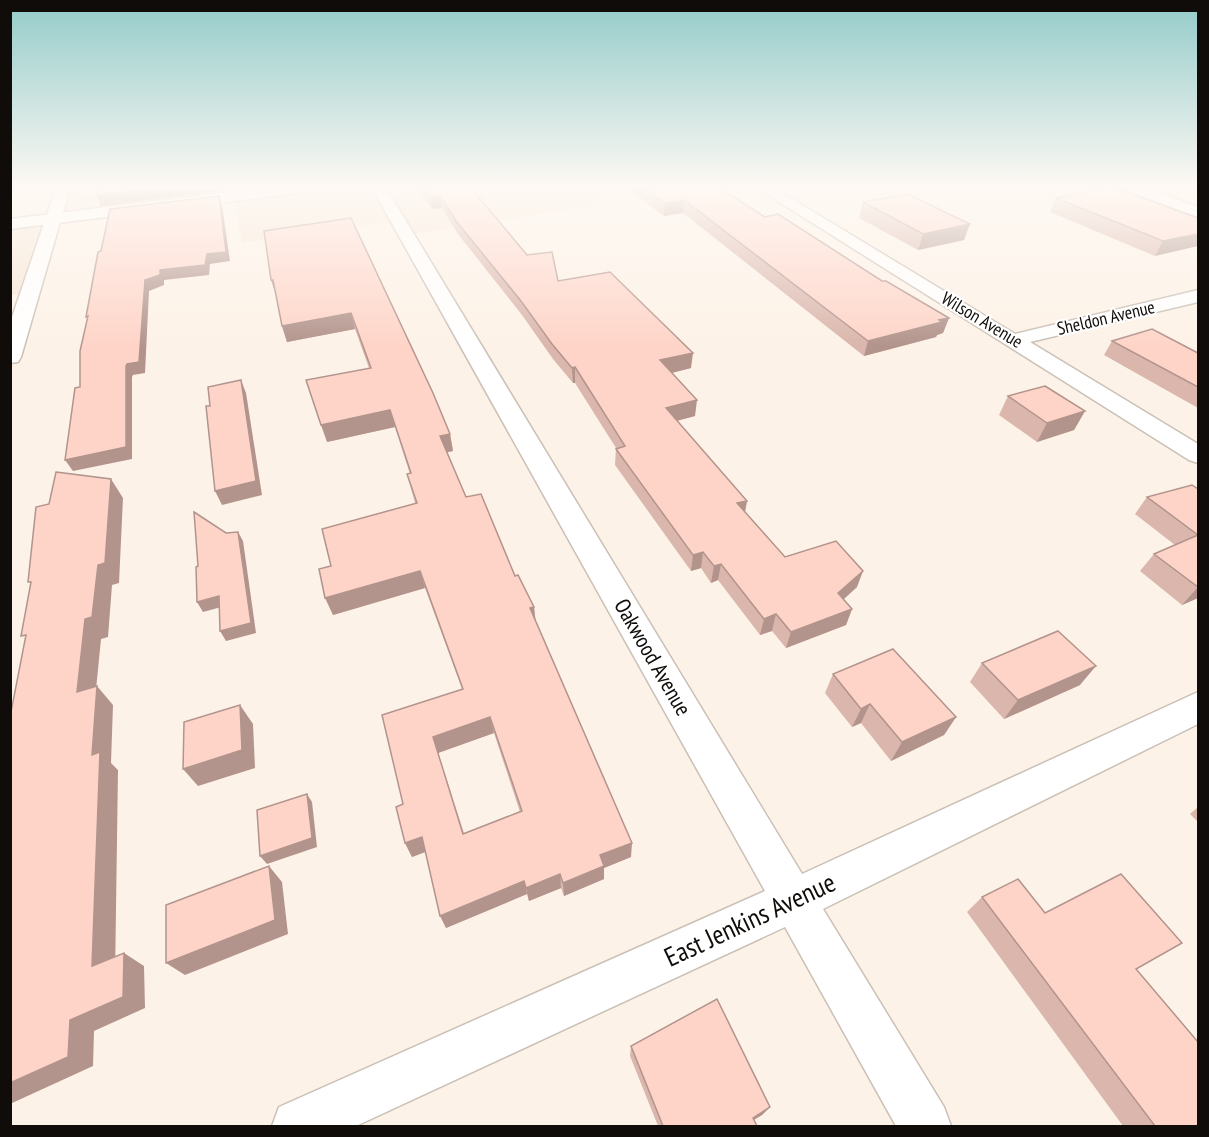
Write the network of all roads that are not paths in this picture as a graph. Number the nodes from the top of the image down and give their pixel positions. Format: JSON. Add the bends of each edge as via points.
{"nodes":[{"id":1,"x":46,"y":241,"type":"edge"},
{"id":2,"x":410,"y":241,"type":"edge"},
{"id":3,"x":851,"y":241,"type":"edge"},
{"id":4,"x":1198,"y":296,"type":"edge"},
{"id":5,"x":1014,"y":340,"type":"junction"},
{"id":6,"x":10,"y":357,"type":"edge"},
{"id":7,"x":1198,"y":455,"type":"edge"},
{"id":8,"x":1198,"y":706,"type":"edge"},
{"id":9,"x":795,"y":900,"type":"junction"},
{"id":10,"x":298,"y":1126,"type":"edge"},
{"id":11,"x":925,"y":1126,"type":"edge"}],
"edges":[{"from":1,"to":6,"type":"street"},
{"from":2,"to":9,"type":"street","name":"Oakwood Avenue"},
{"from":3,"to":5,"type":"street","name":"Wilson Avenue"},
{"from":4,"to":5,"type":"street","name":"Sheldon Avenue"},
{"from":5,"to":7,"type":"street","name":"Wilson Avenue"},
{"from":8,"to":9,"type":"street","name":"East Jenkins Avenue"},
{"from":9,"to":10,"type":"street","name":"East Jenkins Avenue"},
{"from":9,"to":11,"type":"street","name":"Oakwood Avenue"}]}
